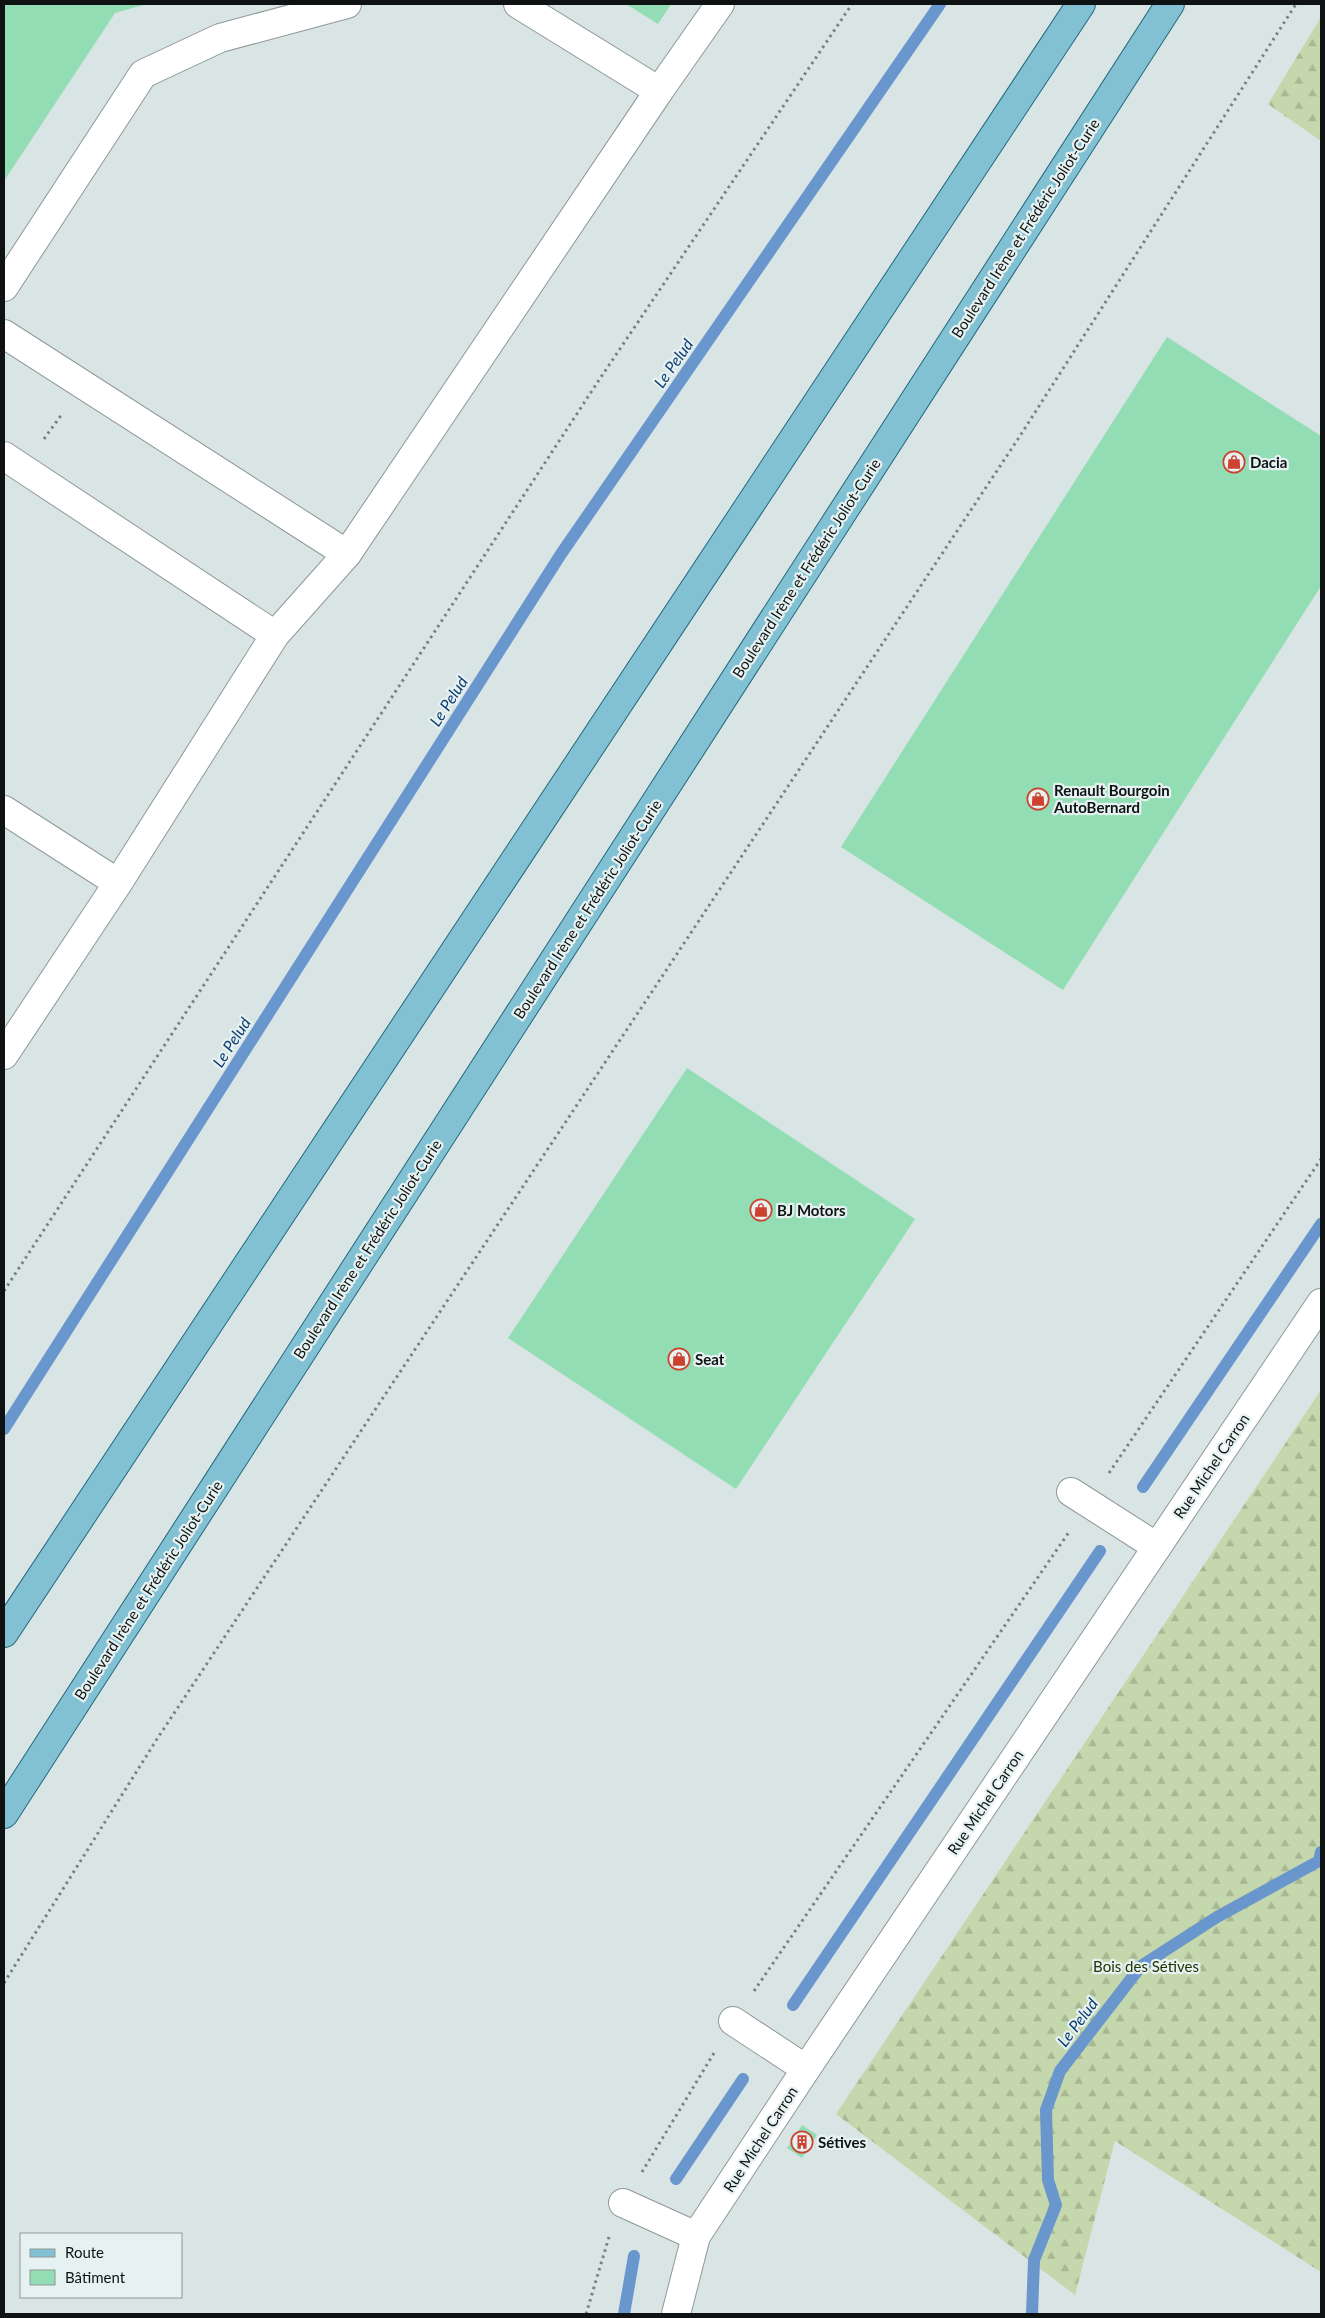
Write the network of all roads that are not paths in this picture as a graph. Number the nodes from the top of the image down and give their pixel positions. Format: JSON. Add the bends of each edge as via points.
{"nodes":[{"id":1,"x":347,"y":4,"type":"edge"},
{"id":2,"x":518,"y":4,"type":"edge"},
{"id":3,"x":720,"y":4,"type":"edge"},
{"id":4,"x":1081,"y":4,"type":"edge"},
{"id":5,"x":1170,"y":4,"type":"edge"},
{"id":6,"x":659,"y":91,"type":"junction"},
{"id":7,"x":4,"y":287,"type":"edge"},
{"id":8,"x":4,"y":334,"type":"edge"},
{"id":9,"x":4,"y":456,"type":"edge"},
{"id":10,"x":347,"y":554,"type":"junction"},
{"id":11,"x":275,"y":635,"type":"junction"},
{"id":12,"x":4,"y":810,"type":"edge"},
{"id":13,"x":118,"y":883,"type":"junction"},
{"id":14,"x":4,"y":1055,"type":"edge"},
{"id":15,"x":1321,"y":1303,"type":"edge"},
{"id":16,"x":1080,"y":1498,"type":"road end"},
{"id":17,"x":1156,"y":1546,"type":"junction"},
{"id":18,"x":4,"y":1633,"type":"edge"},
{"id":19,"x":4,"y":1814,"type":"edge"},
{"id":20,"x":733,"y":2021,"type":"road end"},
{"id":21,"x":806,"y":2069,"type":"junction"},
{"id":22,"x":623,"y":2203,"type":"road end"},
{"id":23,"x":696,"y":2236,"type":"junction"},
{"id":24,"x":676,"y":2314,"type":"edge"}],
"edges":[{"from":1,"to":7,"type":"street","via":[[220,38],[143,74]]},
{"from":2,"to":6,"type":"street"},
{"from":3,"to":6,"type":"street"},
{"from":4,"to":18,"type":"main road"},
{"from":5,"to":19,"type":"main road","name":"Boulevard Irène et Frédéric Joliot-Curie"},
{"from":6,"to":10,"type":"street"},
{"from":8,"to":10,"type":"street"},
{"from":9,"to":11,"type":"street"},
{"from":10,"to":11,"type":"street"},
{"from":11,"to":13,"type":"street"},
{"from":12,"to":13,"type":"street"},
{"from":13,"to":14,"type":"street"},
{"from":15,"to":17,"type":"street","name":"Rue Michel Carron"},
{"from":16,"to":17,"type":"street"},
{"from":17,"to":21,"type":"street","name":"Rue Michel Carron"},
{"from":20,"to":21,"type":"street"},
{"from":21,"to":23,"type":"street","name":"Rue Michel Carron"},
{"from":22,"to":23,"type":"street"},
{"from":23,"to":24,"type":"street","name":"Rue Michel Carron"}]}
